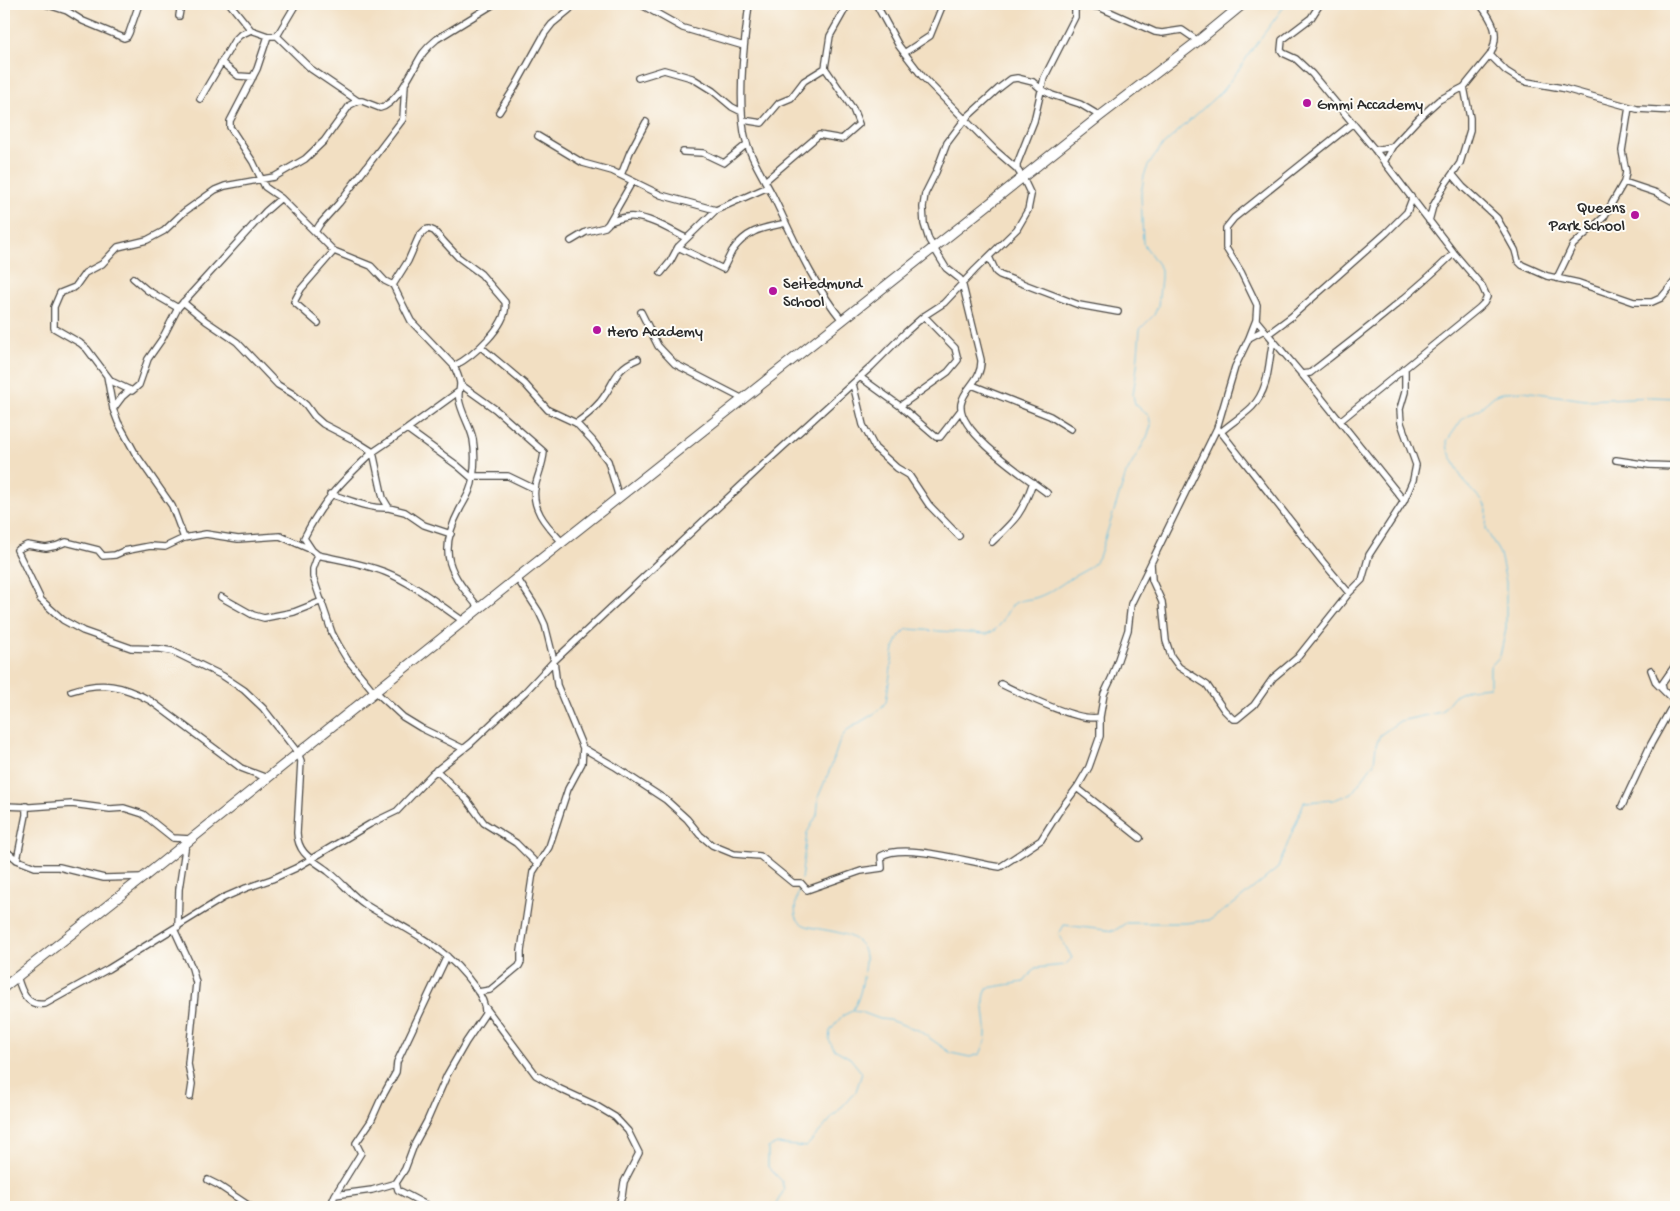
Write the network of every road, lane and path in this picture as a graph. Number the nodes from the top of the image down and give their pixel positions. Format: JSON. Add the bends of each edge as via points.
{"nodes":[{"id":1,"x":45,"y":4,"type":"edge"},
{"id":2,"x":139,"y":4,"type":"edge"},
{"id":3,"x":181,"y":4,"type":"edge"},
{"id":4,"x":230,"y":4,"type":"edge"},
{"id":5,"x":296,"y":4,"type":"edge"},
{"id":6,"x":494,"y":4,"type":"edge"},
{"id":7,"x":574,"y":4,"type":"edge"},
{"id":8,"x":640,"y":4,"type":"edge"},
{"id":9,"x":749,"y":4,"type":"edge"},
{"id":10,"x":848,"y":4,"type":"edge"},
{"id":11,"x":876,"y":4,"type":"edge"},
{"id":12,"x":943,"y":4,"type":"edge"},
{"id":13,"x":1063,"y":4,"type":"edge"},
{"id":14,"x":1243,"y":4,"type":"edge"},
{"id":15,"x":1320,"y":4,"type":"edge"},
{"id":16,"x":1480,"y":4,"type":"edge"},
{"id":17,"x":1076,"y":6,"type":"edge"},
{"id":18,"x":179,"y":16,"type":"dead end"},
{"id":19,"x":251,"y":30,"type":"junction"},
{"id":20,"x":268,"y":36,"type":"junction"},
{"id":21,"x":277,"y":36,"type":"junction"},
{"id":22,"x":1198,"y":41,"type":"junction"},
{"id":23,"x":744,"y":46,"type":"junction"},
{"id":24,"x":904,"y":53,"type":"junction"},
{"id":25,"x":1490,"y":55,"type":"junction"},
{"id":26,"x":221,"y":62,"type":"junction"},
{"id":27,"x":825,"y":68,"type":"junction"},
{"id":28,"x":253,"y":77,"type":"junction"},
{"id":29,"x":638,"y":78,"type":"dead end"},
{"id":30,"x":405,"y":84,"type":"junction"},
{"id":31,"x":1464,"y":87,"type":"junction"},
{"id":32,"x":1042,"y":89,"type":"junction"},
{"id":33,"x":200,"y":99,"type":"dead end"},
{"id":34,"x":358,"y":101,"type":"junction"},
{"id":35,"x":1629,"y":107,"type":"junction"},
{"id":36,"x":1676,"y":111,"type":"edge"},
{"id":37,"x":499,"y":112,"type":"dead end"},
{"id":38,"x":742,"y":112,"type":"junction"},
{"id":39,"x":1100,"y":116,"type":"junction"},
{"id":40,"x":965,"y":119,"type":"junction"},
{"id":41,"x":743,"y":120,"type":"junction"},
{"id":42,"x":646,"y":122,"type":"dead end"},
{"id":43,"x":1353,"y":123,"type":"junction"},
{"id":44,"x":538,"y":136,"type":"dead end"},
{"id":45,"x":747,"y":144,"type":"junction"},
{"id":46,"x":1392,"y":147,"type":"junction"},
{"id":47,"x":1375,"y":150,"type":"junction"},
{"id":48,"x":683,"y":152,"type":"dead end"},
{"id":49,"x":1384,"y":162,"type":"junction"},
{"id":50,"x":1017,"y":169,"type":"junction"},
{"id":51,"x":1453,"y":175,"type":"junction"},
{"id":52,"x":621,"y":176,"type":"junction"},
{"id":53,"x":1023,"y":178,"type":"junction"},
{"id":54,"x":260,"y":180,"type":"junction"},
{"id":55,"x":632,"y":182,"type":"junction"},
{"id":56,"x":1624,"y":182,"type":"junction"},
{"id":57,"x":767,"y":184,"type":"junction"},
{"id":58,"x":281,"y":198,"type":"junction"},
{"id":59,"x":1412,"y":199,"type":"junction"},
{"id":60,"x":1676,"y":203,"type":"edge"},
{"id":61,"x":1433,"y":206,"type":"junction"},
{"id":62,"x":716,"y":210,"type":"junction"},
{"id":63,"x":1420,"y":211,"type":"junction"},
{"id":64,"x":1407,"y":212,"type":"junction"},
{"id":65,"x":1429,"y":221,"type":"junction"},
{"id":66,"x":610,"y":222,"type":"junction"},
{"id":67,"x":786,"y":222,"type":"junction"},
{"id":68,"x":315,"y":232,"type":"junction"},
{"id":69,"x":686,"y":238,"type":"junction"},
{"id":70,"x":572,"y":241,"type":"dead end"},
{"id":71,"x":678,"y":247,"type":"junction"},
{"id":72,"x":934,"y":249,"type":"junction"},
{"id":73,"x":334,"y":251,"type":"junction"},
{"id":74,"x":1454,"y":253,"type":"junction"},
{"id":75,"x":989,"y":257,"type":"junction"},
{"id":76,"x":661,"y":273,"type":"dead end"},
{"id":77,"x":133,"y":278,"type":"dead end"},
{"id":78,"x":1557,"y":278,"type":"junction"},
{"id":79,"x":1676,"y":280,"type":"edge"},
{"id":80,"x":962,"y":282,"type":"junction"},
{"id":81,"x":393,"y":285,"type":"junction"},
{"id":82,"x":183,"y":302,"type":"junction"},
{"id":83,"x":178,"y":308,"type":"junction"},
{"id":84,"x":641,"y":312,"type":"dead end"},
{"id":85,"x":1118,"y":312,"type":"dead end"},
{"id":86,"x":924,"y":316,"type":"junction"},
{"id":87,"x":842,"y":320,"type":"junction"},
{"id":88,"x":1256,"y":320,"type":"junction"},
{"id":89,"x":318,"y":323,"type":"dead end"},
{"id":90,"x":1266,"y":332,"type":"junction"},
{"id":91,"x":1249,"y":338,"type":"junction"},
{"id":92,"x":1273,"y":340,"type":"junction"},
{"id":93,"x":481,"y":347,"type":"junction"},
{"id":94,"x":638,"y":359,"type":"dead end"},
{"id":95,"x":454,"y":366,"type":"junction"},
{"id":96,"x":1405,"y":368,"type":"junction"},
{"id":97,"x":1310,"y":373,"type":"junction"},
{"id":98,"x":1301,"y":374,"type":"junction"},
{"id":99,"x":107,"y":376,"type":"junction"},
{"id":100,"x":860,"y":377,"type":"junction"},
{"id":101,"x":1309,"y":383,"type":"junction"},
{"id":102,"x":460,"y":384,"type":"junction"},
{"id":103,"x":852,"y":384,"type":"junction"},
{"id":104,"x":972,"y":385,"type":"junction"},
{"id":105,"x":130,"y":390,"type":"junction"},
{"id":106,"x":458,"y":392,"type":"junction"},
{"id":107,"x":743,"y":399,"type":"junction"},
{"id":108,"x":900,"y":406,"type":"junction"},
{"id":109,"x":113,"y":409,"type":"junction"},
{"id":110,"x":961,"y":410,"type":"junction"},
{"id":111,"x":1340,"y":421,"type":"junction"},
{"id":112,"x":576,"y":423,"type":"junction"},
{"id":113,"x":407,"y":428,"type":"junction"},
{"id":114,"x":1071,"y":429,"type":"dead end"},
{"id":115,"x":1219,"y":430,"type":"junction"},
{"id":116,"x":373,"y":452,"type":"junction"},
{"id":117,"x":1616,"y":460,"type":"dead end"},
{"id":118,"x":1676,"y":466,"type":"edge"},
{"id":119,"x":473,"y":478,"type":"junction"},
{"id":120,"x":1033,"y":482,"type":"junction"},
{"id":121,"x":535,"y":489,"type":"junction"},
{"id":122,"x":1047,"y":493,"type":"dead end"},
{"id":123,"x":330,"y":494,"type":"junction"},
{"id":124,"x":619,"y":498,"type":"junction"},
{"id":125,"x":1404,"y":501,"type":"junction"},
{"id":126,"x":389,"y":508,"type":"junction"},
{"id":127,"x":451,"y":534,"type":"junction"},
{"id":128,"x":959,"y":536,"type":"dead end"},
{"id":129,"x":184,"y":538,"type":"junction"},
{"id":130,"x":562,"y":542,"type":"junction"},
{"id":131,"x":992,"y":542,"type":"dead end"},
{"id":132,"x":312,"y":550,"type":"junction"},
{"id":133,"x":318,"y":555,"type":"junction"},
{"id":134,"x":1151,"y":564,"type":"junction"},
{"id":135,"x":516,"y":578,"type":"junction"},
{"id":136,"x":1349,"y":593,"type":"junction"},
{"id":137,"x":221,"y":597,"type":"dead end"},
{"id":138,"x":322,"y":601,"type":"junction"},
{"id":139,"x":479,"y":608,"type":"junction"},
{"id":140,"x":463,"y":621,"type":"junction"},
{"id":141,"x":554,"y":661,"type":"junction"},
{"id":142,"x":1676,"y":664,"type":"edge"},
{"id":143,"x":1651,"y":670,"type":"dead end"},
{"id":144,"x":1001,"y":684,"type":"dead end"},
{"id":145,"x":71,"y":691,"type":"dead end"},
{"id":146,"x":1664,"y":691,"type":"junction"},
{"id":147,"x":375,"y":692,"type":"junction"},
{"id":148,"x":1676,"y":703,"type":"edge"},
{"id":149,"x":1676,"y":708,"type":"edge"},
{"id":150,"x":1100,"y":716,"type":"junction"},
{"id":151,"x":583,"y":748,"type":"junction"},
{"id":152,"x":464,"y":749,"type":"junction"},
{"id":153,"x":298,"y":753,"type":"junction"},
{"id":154,"x":436,"y":770,"type":"junction"},
{"id":155,"x":267,"y":778,"type":"junction"},
{"id":156,"x":1077,"y":788,"type":"junction"},
{"id":157,"x":4,"y":806,"type":"edge"},
{"id":158,"x":26,"y":806,"type":"junction"},
{"id":159,"x":1622,"y":806,"type":"dead end"},
{"id":160,"x":1140,"y":838,"type":"dead end"},
{"id":161,"x":189,"y":841,"type":"junction"},
{"id":162,"x":4,"y":849,"type":"edge"},
{"id":163,"x":310,"y":859,"type":"junction"},
{"id":164,"x":17,"y":860,"type":"junction"},
{"id":165,"x":538,"y":864,"type":"junction"},
{"id":166,"x":146,"y":876,"type":"junction"},
{"id":167,"x":176,"y":928,"type":"junction"},
{"id":168,"x":447,"y":956,"type":"junction"},
{"id":169,"x":17,"y":976,"type":"junction"},
{"id":170,"x":4,"y":987,"type":"edge"},
{"id":171,"x":478,"y":992,"type":"junction"},
{"id":172,"x":486,"y":1008,"type":"junction"},
{"id":173,"x":190,"y":1097,"type":"dead end"},
{"id":174,"x":208,"y":1180,"type":"dead end"},
{"id":175,"x":396,"y":1183,"type":"junction"},
{"id":176,"x":335,"y":1195,"type":"junction"},
{"id":177,"x":422,"y":1205,"type":"edge"},
{"id":178,"x":251,"y":1207,"type":"edge"},
{"id":179,"x":330,"y":1207,"type":"edge"},
{"id":180,"x":430,"y":1207,"type":"edge"},
{"id":181,"x":618,"y":1207,"type":"edge"}],
"edges":[{"from":1,"to":2,"type":"street","via":[[124,38],[130,33]]},
{"from":3,"to":18,"type":"street"},
{"from":4,"to":19,"type":"street"},
{"from":5,"to":21,"type":"street"},
{"from":6,"to":30,"type":"street","via":[[430,45]]},
{"from":7,"to":37,"type":"street","via":[[545,33]]},
{"from":8,"to":23,"type":"street","via":[[683,28]]},
{"from":9,"to":23,"type":"street"},
{"from":10,"to":27,"type":"street","via":[[830,36]]},
{"from":11,"to":24,"type":"street"},
{"from":12,"to":24,"type":"street","via":[[930,36]]},
{"from":13,"to":17,"type":"street"},
{"from":14,"to":22,"type":"main road"},
{"from":15,"to":43,"type":"street","via":[[1311,18],[1282,40],[1281,50],[1312,74]]},
{"from":16,"to":25,"type":"street","via":[[1494,27],[1495,45]]},
{"from":17,"to":22,"type":"street","via":[[1099,6],[1155,32],[1162,34],[1182,30]]},
{"from":17,"to":32,"type":"street","via":[[1071,26],[1048,69]]},
{"from":19,"to":20,"type":"street"},
{"from":19,"to":26,"type":"street","via":[[234,41]]},
{"from":20,"to":21,"type":"street"},
{"from":20,"to":28,"type":"street"},
{"from":21,"to":34,"type":"street","via":[[311,69]]},
{"from":22,"to":39,"type":"main road"},
{"from":23,"to":38,"type":"street"},
{"from":24,"to":40,"type":"street"},
{"from":25,"to":31,"type":"street"},
{"from":25,"to":35,"type":"street","via":[[1506,71],[1527,82],[1562,88]]},
{"from":26,"to":28,"type":"street","via":[[238,76]]},
{"from":26,"to":33,"type":"street"},
{"from":27,"to":41,"type":"street","via":[[800,84],[791,98],[778,103],[762,123]]},
{"from":27,"to":57,"type":"street","via":[[853,108],[859,124],[842,139],[819,135]]},
{"from":28,"to":54,"type":"street","via":[[230,121],[230,127]]},
{"from":29,"to":38,"type":"street","via":[[664,70],[692,78]]},
{"from":30,"to":34,"type":"street","via":[[383,107]]},
{"from":30,"to":68,"type":"street","via":[[404,119]]},
{"from":31,"to":46,"type":"street","via":[[1439,100]]},
{"from":31,"to":51,"type":"street","via":[[1471,125],[1460,163]]},
{"from":32,"to":39,"type":"street"},
{"from":32,"to":40,"type":"street","via":[[1026,79],[1011,80]]},
{"from":32,"to":50,"type":"street"},
{"from":34,"to":54,"type":"street","via":[[347,108],[324,141],[306,159],[278,175]]},
{"from":35,"to":36,"type":"street"},
{"from":35,"to":56,"type":"street","via":[[1622,151],[1626,172]]},
{"from":38,"to":41,"type":"street"},
{"from":39,"to":53,"type":"main road"},
{"from":40,"to":50,"type":"street"},
{"from":40,"to":72,"type":"street","via":[[947,143],[925,194],[924,224]]},
{"from":41,"to":45,"type":"street"},
{"from":42,"to":52,"type":"street"},
{"from":43,"to":47,"type":"street"},
{"from":43,"to":88,"type":"street","via":[[1234,218],[1226,228],[1226,251],[1257,304]]},
{"from":44,"to":52,"type":"street","via":[[583,163]]},
{"from":45,"to":48,"type":"street","via":[[724,163],[703,154]]},
{"from":45,"to":57,"type":"street"},
{"from":46,"to":47,"type":"street"},
{"from":46,"to":49,"type":"street"},
{"from":47,"to":49,"type":"street"},
{"from":49,"to":59,"type":"street"},
{"from":50,"to":53,"type":"street"},
{"from":51,"to":61,"type":"street"},
{"from":51,"to":78,"type":"street","via":[[1497,218],[1522,265]]},
{"from":52,"to":55,"type":"street"},
{"from":53,"to":72,"type":"main road"},
{"from":53,"to":75,"type":"street","via":[[1031,195],[1028,210],[1017,230]]},
{"from":54,"to":58,"type":"street"},
{"from":54,"to":99,"type":"street","via":[[215,190],[164,231],[147,240],[118,247],[102,264],[85,273],[75,287],[60,293],[54,307],[54,328],[80,343]]},
{"from":55,"to":62,"type":"street","via":[[666,197]]},
{"from":55,"to":66,"type":"street"},
{"from":56,"to":60,"type":"street"},
{"from":56,"to":78,"type":"street","via":[[1604,217],[1573,245]]},
{"from":57,"to":62,"type":"street"},
{"from":57,"to":67,"type":"street"},
{"from":58,"to":68,"type":"street"},
{"from":58,"to":82,"type":"street"},
{"from":59,"to":63,"type":"street"},
{"from":59,"to":64,"type":"street"},
{"from":61,"to":63,"type":"street"},
{"from":61,"to":65,"type":"street"},
{"from":62,"to":69,"type":"street"},
{"from":63,"to":64,"type":"street"},
{"from":63,"to":65,"type":"street"},
{"from":64,"to":90,"type":"street","via":[[1291,317]]},
{"from":65,"to":74,"type":"street"},
{"from":66,"to":69,"type":"street","via":[[635,217]]},
{"from":66,"to":70,"type":"street"},
{"from":67,"to":71,"type":"street","via":[[748,234],[738,243],[722,269]]},
{"from":67,"to":87,"type":"street","via":[[810,270]]},
{"from":68,"to":73,"type":"street"},
{"from":69,"to":71,"type":"street"},
{"from":71,"to":76,"type":"street"},
{"from":72,"to":80,"type":"street","via":[[946,268]]},
{"from":72,"to":87,"type":"main road"},
{"from":73,"to":81,"type":"street","via":[[371,266]]},
{"from":73,"to":89,"type":"street","via":[[301,289],[294,302]]},
{"from":74,"to":96,"type":"street","via":[[1482,286],[1487,297],[1479,308]]},
{"from":74,"to":97,"type":"street"},
{"from":75,"to":80,"type":"street"},
{"from":75,"to":85,"type":"street","via":[[1000,275],[1079,305]]},
{"from":77,"to":83,"type":"street"},
{"from":78,"to":79,"type":"street","via":[[1643,303],[1661,298]]},
{"from":80,"to":86,"type":"street","via":[[944,303]]},
{"from":80,"to":104,"type":"street","via":[[981,360],[980,372]]},
{"from":81,"to":93,"type":"street","via":[[419,236],[425,230],[434,231],[458,257],[481,274],[505,302],[502,318]]},
{"from":81,"to":95,"type":"street","via":[[411,321]]},
{"from":82,"to":83,"type":"street"},
{"from":82,"to":116,"type":"street","via":[[237,342],[278,385],[300,400],[323,424]]},
{"from":83,"to":105,"type":"street","via":[[148,359],[139,384]]},
{"from":84,"to":107,"type":"street","via":[[658,346],[675,364]]},
{"from":86,"to":100,"type":"street"},
{"from":86,"to":108,"type":"street","via":[[955,348],[958,360],[948,372]]},
{"from":87,"to":107,"type":"main road"},
{"from":88,"to":90,"type":"street"},
{"from":88,"to":91,"type":"street"},
{"from":90,"to":91,"type":"street"},
{"from":90,"to":92,"type":"street"},
{"from":91,"to":115,"type":"street","via":[[1233,374]]},
{"from":92,"to":98,"type":"street"},
{"from":92,"to":115,"type":"street","via":[[1267,381],[1258,400]]},
{"from":93,"to":95,"type":"street"},
{"from":93,"to":112,"type":"street","via":[[525,384],[548,410]]},
{"from":94,"to":112,"type":"street","via":[[618,372],[601,400]]},
{"from":95,"to":102,"type":"street"},
{"from":96,"to":111,"type":"street"},
{"from":96,"to":125,"type":"street","via":[[1401,422],[1416,465]]},
{"from":97,"to":98,"type":"street"},
{"from":97,"to":101,"type":"street"},
{"from":98,"to":101,"type":"street"},
{"from":99,"to":105,"type":"street"},
{"from":99,"to":109,"type":"street"},
{"from":100,"to":103,"type":"street"},
{"from":100,"to":108,"type":"street"},
{"from":101,"to":111,"type":"street"},
{"from":102,"to":106,"type":"street"},
{"from":102,"to":121,"type":"street","via":[[495,409],[544,452]]},
{"from":103,"to":128,"type":"street","via":[[863,425],[875,448],[909,475],[929,505]]},
{"from":103,"to":141,"type":"street"},
{"from":104,"to":110,"type":"street"},
{"from":104,"to":114,"type":"street","via":[[1050,416]]},
{"from":105,"to":109,"type":"street"},
{"from":106,"to":113,"type":"street"},
{"from":106,"to":119,"type":"street","via":[[472,438]]},
{"from":107,"to":124,"type":"main road"},
{"from":108,"to":110,"type":"street","via":[[938,438]]},
{"from":109,"to":129,"type":"street","via":[[126,439],[172,506]]},
{"from":110,"to":120,"type":"street","via":[[968,426],[990,450]]},
{"from":111,"to":125,"type":"street"},
{"from":112,"to":124,"type":"street","via":[[608,460]]},
{"from":113,"to":116,"type":"street"},
{"from":113,"to":119,"type":"street"},
{"from":115,"to":134,"type":"street"},
{"from":115,"to":136,"type":"street"},
{"from":116,"to":123,"type":"street"},
{"from":116,"to":126,"type":"street","via":[[383,498]]},
{"from":117,"to":118,"type":"street"},
{"from":119,"to":121,"type":"street","via":[[508,476]]},
{"from":119,"to":127,"type":"street","via":[[472,488]]},
{"from":120,"to":122,"type":"street"},
{"from":120,"to":131,"type":"street","via":[[1022,512]]},
{"from":121,"to":130,"type":"street","via":[[536,510]]},
{"from":123,"to":126,"type":"street","via":[[363,505]]},
{"from":123,"to":132,"type":"street","via":[[304,538]]},
{"from":124,"to":130,"type":"main road"},
{"from":125,"to":136,"type":"street","via":[[1369,555],[1362,580]]},
{"from":126,"to":127,"type":"street"},
{"from":127,"to":139,"type":"street","via":[[450,567]]},
{"from":129,"to":132,"type":"street","via":[[206,534],[238,539],[280,536]]},
{"from":129,"to":153,"type":"street","via":[[165,547],[150,546],[103,556],[98,550],[66,542],[46,548],[27,545],[17,550],[41,600],[63,620],[83,632],[131,648],[172,652],[223,676],[263,708]]},
{"from":130,"to":135,"type":"main road"},
{"from":132,"to":133,"type":"street"},
{"from":133,"to":138,"type":"street","via":[[312,573]]},
{"from":133,"to":140,"type":"street","via":[[385,572]]},
{"from":134,"to":136,"type":"street","via":[[1152,580],[1162,602],[1171,656],[1179,667],[1207,685],[1233,719],[1254,705],[1274,678],[1298,657]]},
{"from":134,"to":150,"type":"street","via":[[1131,604],[1128,630],[1104,694]]},
{"from":135,"to":139,"type":"main road"},
{"from":135,"to":141,"type":"street","via":[[540,612]]},
{"from":137,"to":138,"type":"street","via":[[252,615],[264,618],[294,612]]},
{"from":138,"to":147,"type":"street","via":[[338,644]]},
{"from":139,"to":140,"type":"main road"},
{"from":140,"to":147,"type":"main road"},
{"from":141,"to":151,"type":"street","via":[[557,685]]},
{"from":141,"to":152,"type":"street"},
{"from":142,"to":146,"type":"street","via":[[1662,684]]},
{"from":143,"to":146,"type":"street","via":[[1656,683]]},
{"from":144,"to":150,"type":"street","via":[[1058,709],[1091,718]]},
{"from":145,"to":155,"type":"street","via":[[111,685],[136,693],[241,768]]},
{"from":146,"to":148,"type":"street"},
{"from":147,"to":152,"type":"street","via":[[403,717]]},
{"from":147,"to":153,"type":"main road"},
{"from":149,"to":159,"type":"street","via":[[1670,710],[1660,726]]},
{"from":150,"to":156,"type":"street","via":[[1098,746]]},
{"from":151,"to":156,"type":"street","via":[[666,800],[712,845],[734,854],[760,856],[807,890],[861,871],[882,868],[881,856],[888,851],[931,853],[1003,866],[1042,840]]},
{"from":151,"to":165,"type":"street","via":[[582,763],[568,789],[549,847]]},
{"from":152,"to":154,"type":"street"},
{"from":153,"to":155,"type":"main road"},
{"from":153,"to":163,"type":"street","via":[[301,766],[298,842]]},
{"from":154,"to":163,"type":"street","via":[[397,811]]},
{"from":154,"to":165,"type":"street","via":[[467,800],[484,823],[516,843]]},
{"from":155,"to":161,"type":"main road"},
{"from":156,"to":160,"type":"street"},
{"from":157,"to":158,"type":"street"},
{"from":158,"to":161,"type":"street","via":[[72,804],[110,810],[124,808],[142,814],[174,838]]},
{"from":158,"to":164,"type":"street"},
{"from":161,"to":166,"type":"main road"},
{"from":161,"to":167,"type":"street","via":[[179,889]]},
{"from":162,"to":164,"type":"street"},
{"from":163,"to":167,"type":"street","via":[[272,880],[223,898]]},
{"from":163,"to":168,"type":"street","via":[[332,874],[350,893],[418,934]]},
{"from":164,"to":166,"type":"street","via":[[34,867],[59,867],[104,878]]},
{"from":165,"to":171,"type":"street","via":[[531,881],[521,962],[490,990]]},
{"from":166,"to":169,"type":"main road"},
{"from":167,"to":169,"type":"street","via":[[44,1004],[38,1005],[24,996]]},
{"from":167,"to":173,"type":"street","via":[[196,983],[188,1064],[192,1084]]},
{"from":168,"to":171,"type":"street"},
{"from":168,"to":176,"type":"street","via":[[397,1062],[396,1072],[356,1143],[361,1153]]},
{"from":169,"to":170,"type":"main road"},
{"from":171,"to":172,"type":"street"},
{"from":172,"to":175,"type":"street","via":[[447,1075]]},
{"from":172,"to":181,"type":"street","via":[[536,1075],[615,1117],[628,1132],[639,1153],[624,1182]]},
{"from":174,"to":178,"type":"street"},
{"from":175,"to":176,"type":"street"},
{"from":175,"to":177,"type":"street","via":[[398,1190]]},
{"from":176,"to":179,"type":"street"},
{"from":177,"to":180,"type":"street"}]}
